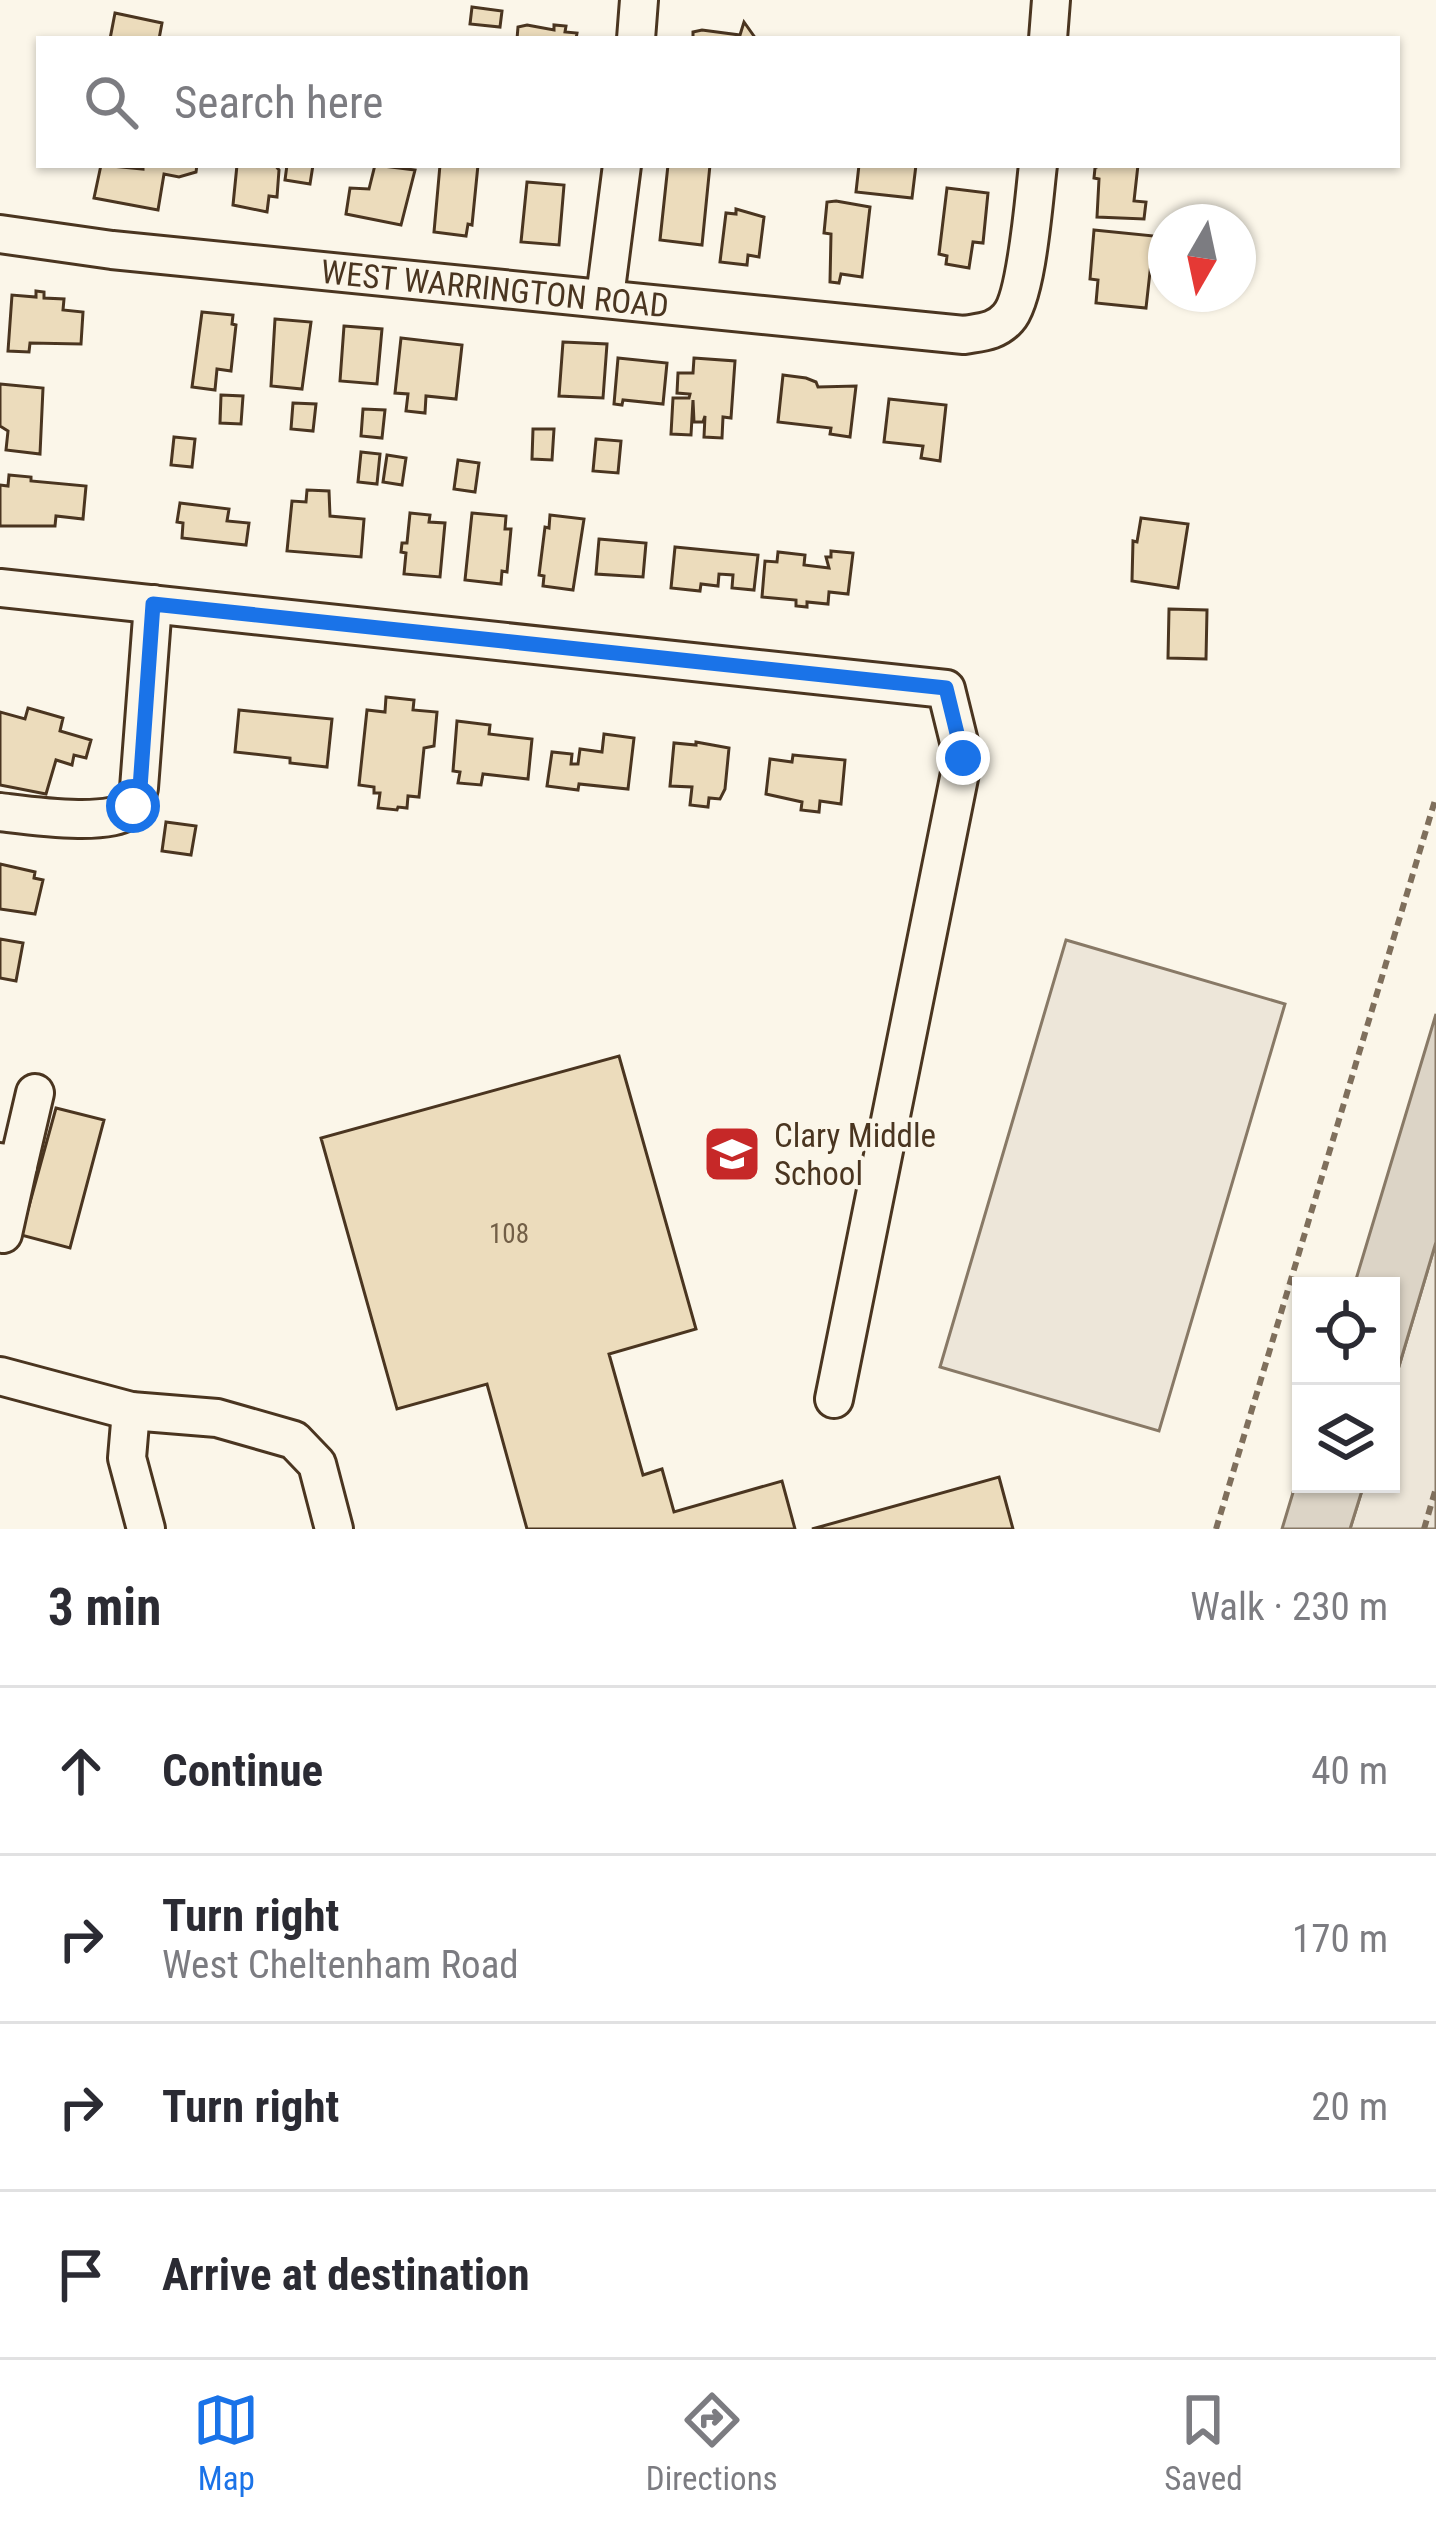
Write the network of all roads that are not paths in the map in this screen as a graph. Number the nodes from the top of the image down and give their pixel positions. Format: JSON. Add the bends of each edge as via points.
{"nodes":[{"id":1,"x":639,"y":0,"type":"edge"},
{"id":2,"x":1051,"y":0,"type":"edge"},
{"id":3,"x":636,"y":36,"type":"edge"},
{"id":4,"x":1048,"y":36,"type":"edge"},
{"id":5,"x":622,"y":168,"type":"edge"},
{"id":6,"x":1038,"y":168,"type":"edge"},
{"id":7,"x":0,"y":234,"type":"edge"},
{"id":8,"x":605,"y":297,"type":"junction"},
{"id":9,"x":0,"y":588,"type":"edge"},
{"id":10,"x":153,"y":604,"type":"junction"},
{"id":11,"x":0,"y":812,"type":"edge"},
{"id":12,"x":35,"y":1093,"type":"dead end"},
{"id":13,"x":9,"y":1164,"type":"edge"},
{"id":14,"x":3,"y":1234,"type":"edge"},
{"id":15,"x":0,"y":1376,"type":"edge"},
{"id":16,"x":834,"y":1399,"type":"dead end"},
{"id":17,"x":131,"y":1411,"type":"junction"},
{"id":18,"x":146,"y":1529,"type":"edge"},
{"id":19,"x":334,"y":1529,"type":"edge"}],
"edges":[{"from":1,"to":3,"type":"street"},
{"from":2,"to":4,"type":"street"},
{"from":5,"to":8,"type":"street"},
{"from":6,"to":8,"type":"street","name":"WEST WARRINGTON ROAD","via":[[1023,278],[1012,316],[992,331],[964,335]]},
{"from":7,"to":8,"type":"street","name":"WEST WARRINGTON ROAD"},
{"from":9,"to":10,"type":"street"},
{"from":10,"to":11,"type":"street","via":[[133,806],[99,818]]},
{"from":10,"to":16,"type":"street","via":[[946,688],[963,758]]},
{"from":12,"to":13,"type":"street"},
{"from":13,"to":14,"type":"street"},
{"from":15,"to":17,"type":"street"},
{"from":17,"to":18,"type":"street","via":[[128,1458]]},
{"from":17,"to":19,"type":"street","via":[[217,1418],[295,1440],[317,1464]]}]}
